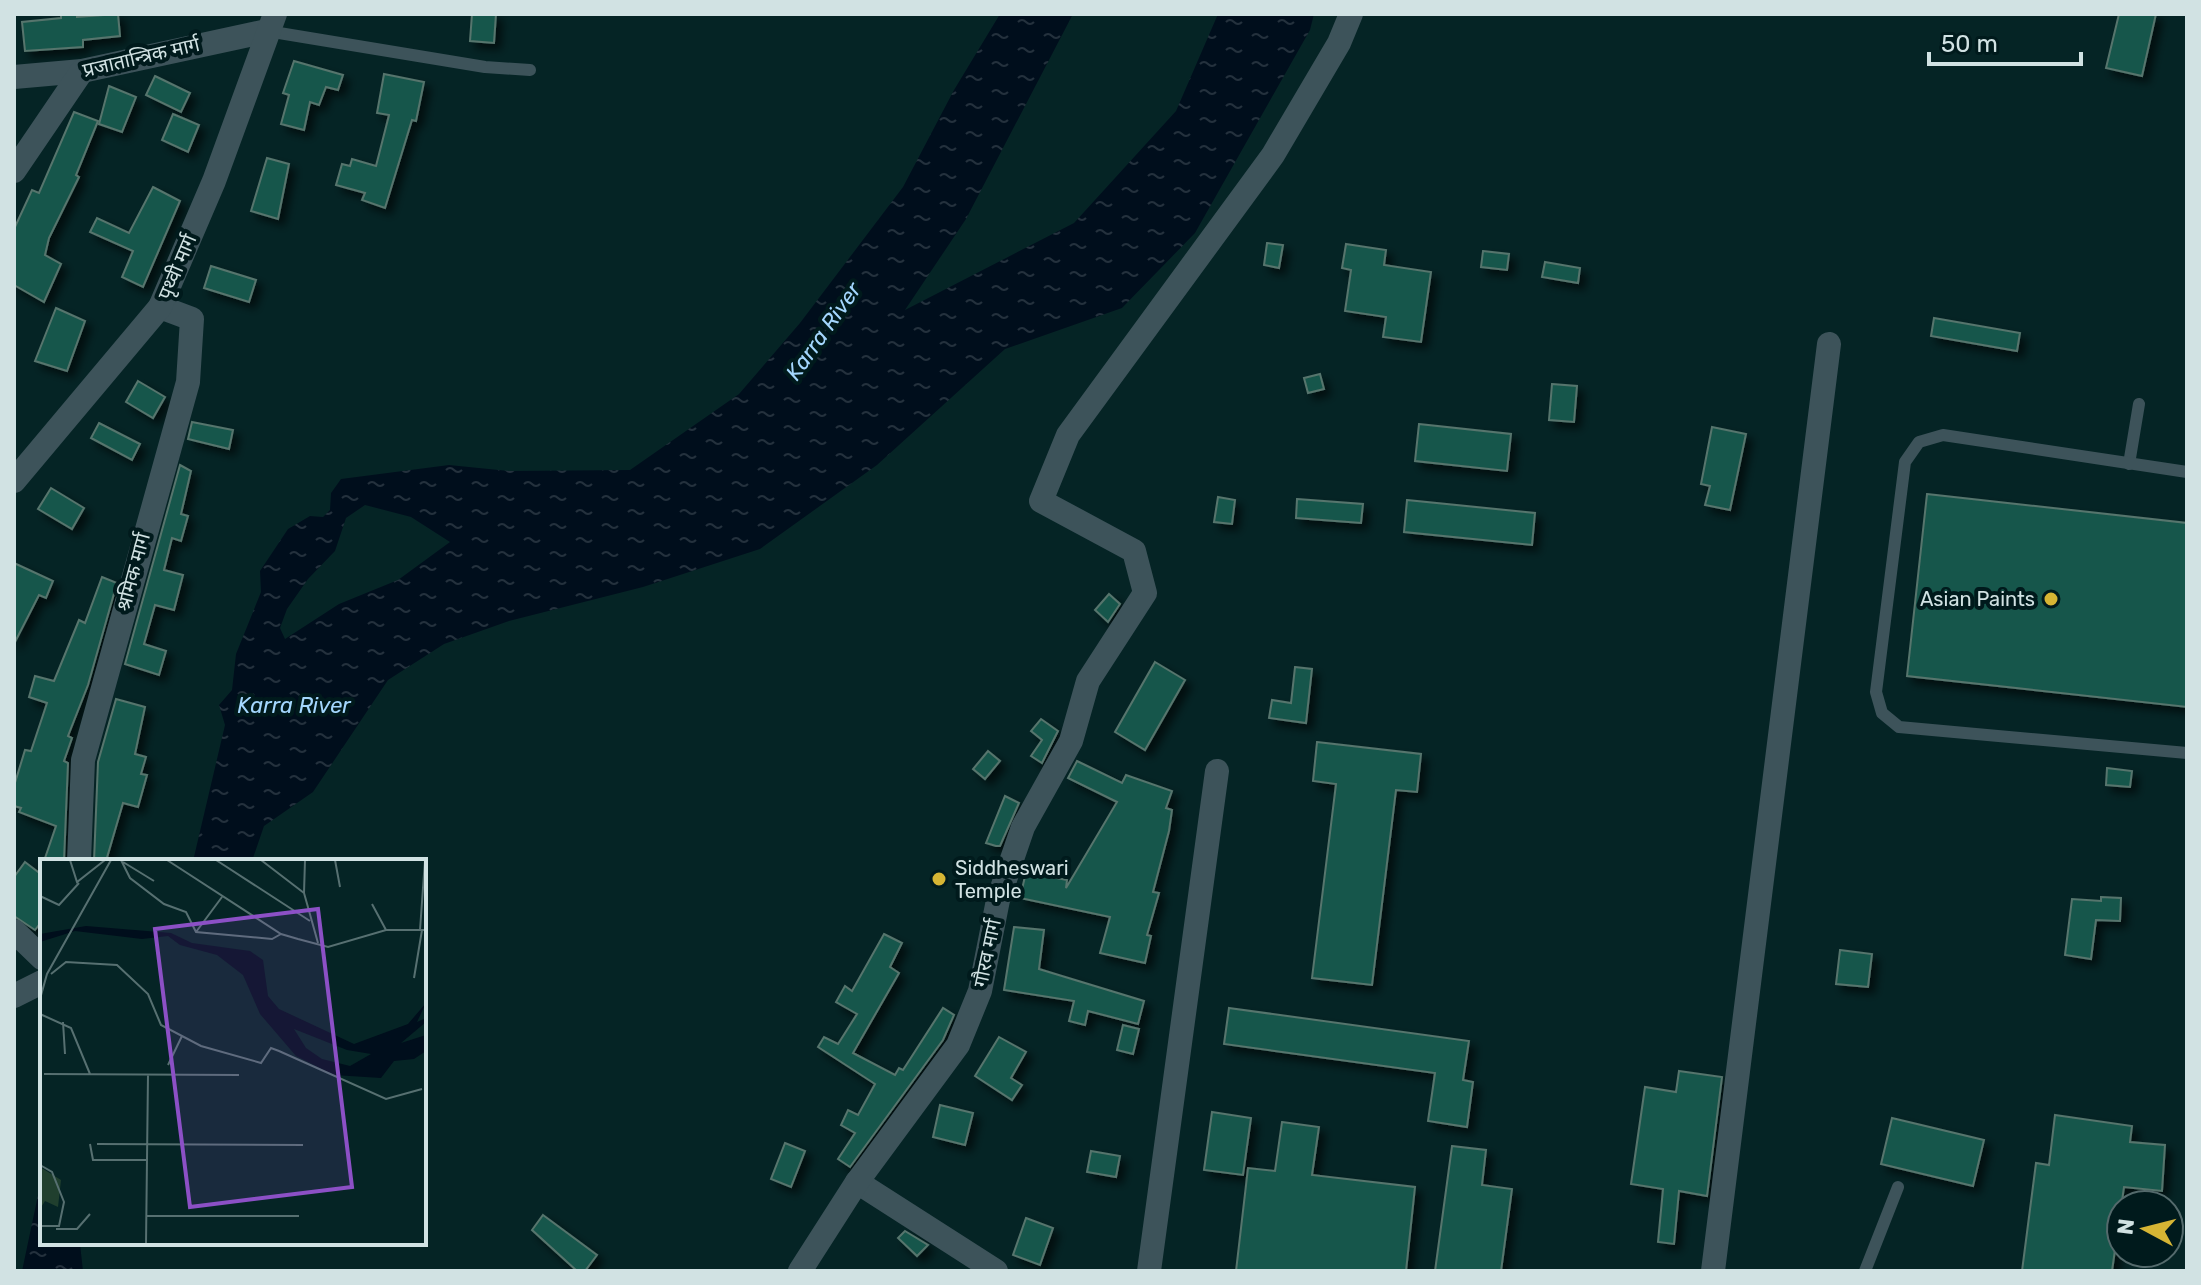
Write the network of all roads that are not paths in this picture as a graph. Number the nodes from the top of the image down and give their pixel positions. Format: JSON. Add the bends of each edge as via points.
{"nodes":[{"id":1,"x":1351,"y":14,"type":"edge"},
{"id":2,"x":271,"y":22,"type":"edge"},
{"id":3,"x":530,"y":70,"type":"dead end"},
{"id":4,"x":82,"y":71,"type":"junction"},
{"id":5,"x":14,"y":77,"type":"edge"},
{"id":6,"x":14,"y":171,"type":"edge"},
{"id":7,"x":160,"y":307,"type":"junction"},
{"id":8,"x":1829,"y":344,"type":"dead end"},
{"id":9,"x":2139,"y":404,"type":"dead end"},
{"id":10,"x":2129,"y":464,"type":"junction"},
{"id":11,"x":2187,"y":472,"type":"edge"},
{"id":12,"x":14,"y":481,"type":"edge"},
{"id":13,"x":2187,"y":753,"type":"edge"},
{"id":14,"x":1217,"y":771,"type":"dead end"},
{"id":15,"x":79,"y":859,"type":"edge"},
{"id":16,"x":14,"y":931,"type":"edge"},
{"id":17,"x":40,"y":956,"type":"edge"},
{"id":18,"x":40,"y":983,"type":"edge"},
{"id":19,"x":14,"y":996,"type":"edge"},
{"id":20,"x":857,"y":1182,"type":"junction"},
{"id":21,"x":1898,"y":1187,"type":"dead end"},
{"id":22,"x":800,"y":1271,"type":"edge"},
{"id":23,"x":996,"y":1271,"type":"edge"},
{"id":24,"x":1149,"y":1271,"type":"edge"},
{"id":25,"x":1713,"y":1271,"type":"edge"},
{"id":26,"x":1865,"y":1271,"type":"edge"}],
"edges":[{"from":1,"to":20,"type":"street","name":"गौरव मार्ग","via":[[1273,155],[1068,435],[1041,501],[1134,551],[1145,593],[1088,681],[1071,741],[1023,827],[998,900],[980,991],[958,1045]]},
{"from":2,"to":3,"type":"lane","via":[[485,67]]},
{"from":2,"to":4,"type":"street","name":"प्रजातान्त्रिक मार्ग"},
{"from":2,"to":7,"type":"street","name":"पृथ्वी मार्ग","via":[[214,181]]},
{"from":4,"to":5,"type":"street","name":"प्रजातान्त्रिक मार्ग"},
{"from":4,"to":6,"type":"street"},
{"from":7,"to":12,"type":"street","name":"पृथ्वी मार्ग"},
{"from":7,"to":15,"type":"street","name":"श्रमिक मार्ग","via":[[192,319],[188,382],[83,760]]},
{"from":8,"to":25,"type":"street"},
{"from":9,"to":10,"type":"lane"},
{"from":10,"to":11,"type":"lane"},
{"from":10,"to":13,"type":"lane","via":[[1943,435],[1919,442],[1905,462],[1876,692],[1882,713],[1899,727]]},
{"from":14,"to":24,"type":"street"},
{"from":16,"to":17,"type":"street"},
{"from":18,"to":19,"type":"street"},
{"from":20,"to":22,"type":"street","name":"गौरव मार्ग"},
{"from":20,"to":23,"type":"street"},
{"from":21,"to":26,"type":"lane"}]}
